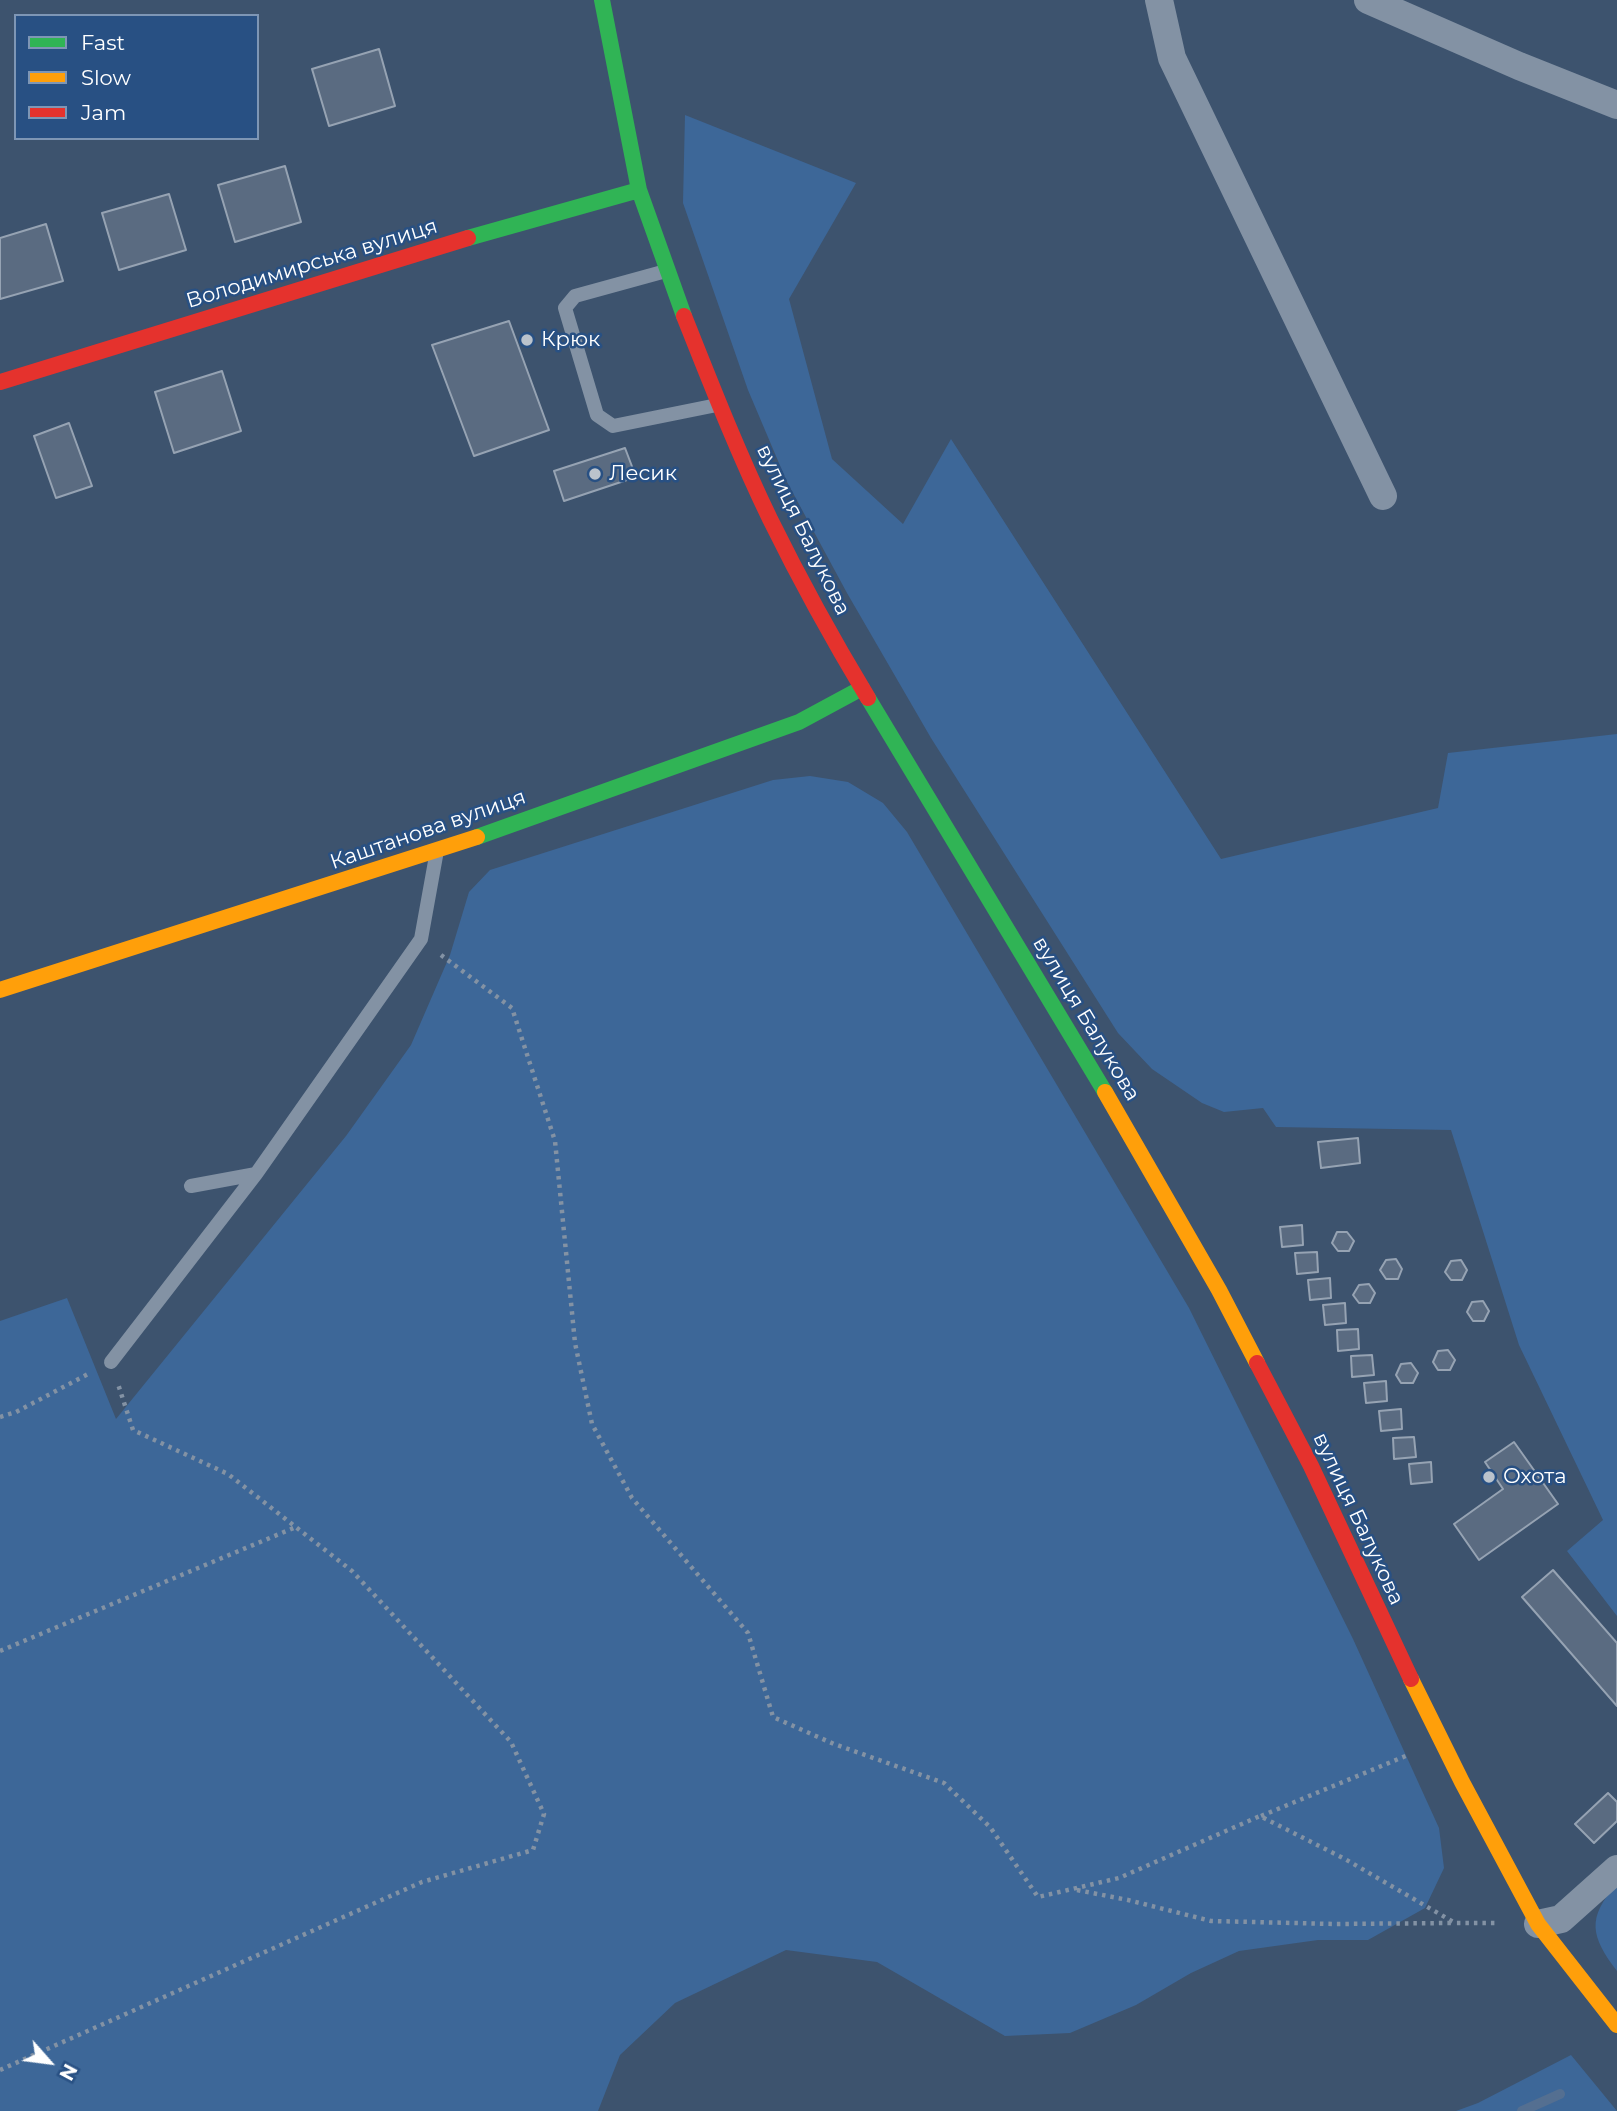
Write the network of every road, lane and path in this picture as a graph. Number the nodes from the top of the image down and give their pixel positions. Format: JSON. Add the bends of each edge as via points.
{"nodes":[{"id":1,"x":602,"y":0,"type":"edge"},
{"id":2,"x":1159,"y":0,"type":"edge"},
{"id":3,"x":1368,"y":0,"type":"edge"},
{"id":4,"x":1617,"y":105,"type":"edge"},
{"id":5,"x":639,"y":190,"type":"junction"},
{"id":6,"x":667,"y":271,"type":"junction"},
{"id":7,"x":0,"y":382,"type":"edge"},
{"id":8,"x":719,"y":404,"type":"junction"},
{"id":9,"x":1383,"y":496,"type":"dead end"},
{"id":10,"x":862,"y":688,"type":"junction"},
{"id":11,"x":436,"y":851,"type":"junction"},
{"id":12,"x":421,"y":939,"type":"junction"},
{"id":13,"x":0,"y":990,"type":"edge"},
{"id":14,"x":256,"y":1174,"type":"junction"},
{"id":15,"x":191,"y":1186,"type":"dead end"},
{"id":16,"x":111,"y":1362,"type":"junction"},
{"id":17,"x":0,"y":1417,"type":"edge"},
{"id":18,"x":297,"y":1527,"type":"junction"},
{"id":19,"x":0,"y":1651,"type":"edge"},
{"id":20,"x":1442,"y":1741,"type":"junction"},
{"id":21,"x":1260,"y":1816,"type":"junction"},
{"id":22,"x":1617,"y":1869,"type":"edge"},
{"id":23,"x":1073,"y":1889,"type":"junction"},
{"id":24,"x":1455,"y":1923,"type":"junction"},
{"id":25,"x":1538,"y":1924,"type":"junction"},
{"id":26,"x":1617,"y":2025,"type":"edge"},
{"id":27,"x":0,"y":2070,"type":"edge"}],
"edges":[{"from":1,"to":5,"type":"main road","name":"вулиця Балукова"},
{"from":2,"to":9,"type":"street","via":[[1171,58]]},
{"from":3,"to":4,"type":"street"},
{"from":5,"to":6,"type":"main road","name":"вулиця Балукова"},
{"from":5,"to":7,"type":"main road","name":"Володимирська вулиця","via":[[436,247]]},
{"from":6,"to":8,"type":"main road","name":"вулиця Балукова"},
{"from":6,"to":8,"type":"lane","via":[[575,296],[565,308],[597,415],[613,426]]},
{"from":8,"to":10,"type":"main road","name":"вулиця Балукова","via":[[777,531]]},
{"from":10,"to":11,"type":"main road","name":"Каштанова вулиця","via":[[799,722]]},
{"from":10,"to":20,"type":"main road","name":"вулиця Балукова","via":[[1219,1290],[1311,1466]]},
{"from":11,"to":12,"type":"lane"},
{"from":11,"to":13,"type":"main road","name":"Каштанова вулиця"},
{"from":12,"to":14,"type":"lane"},
{"from":12,"to":23,"type":"path","via":[[512,1008],[555,1141],[575,1343],[592,1424],[632,1498],[748,1633],[773,1717],[944,1783],[990,1827],[1038,1897]]},
{"from":14,"to":15,"type":"lane"},
{"from":14,"to":16,"type":"lane"},
{"from":16,"to":17,"type":"path"},
{"from":16,"to":18,"type":"path","via":[[133,1430],[228,1474]]},
{"from":18,"to":19,"type":"path"},
{"from":18,"to":27,"type":"path","via":[[352,1571],[510,1742],[544,1814],[533,1850],[422,1882]]},
{"from":20,"to":21,"type":"path"},
{"from":20,"to":25,"type":"main road","name":"вулиця Балукова"},
{"from":21,"to":23,"type":"path","via":[[1119,1878]]},
{"from":21,"to":24,"type":"path"},
{"from":22,"to":25,"type":"street","via":[[1561,1919]]},
{"from":23,"to":24,"type":"path","via":[[1211,1921]]},
{"from":24,"to":25,"type":"path"},
{"from":25,"to":26,"type":"main road","name":"вулиця Балукова"}]}
